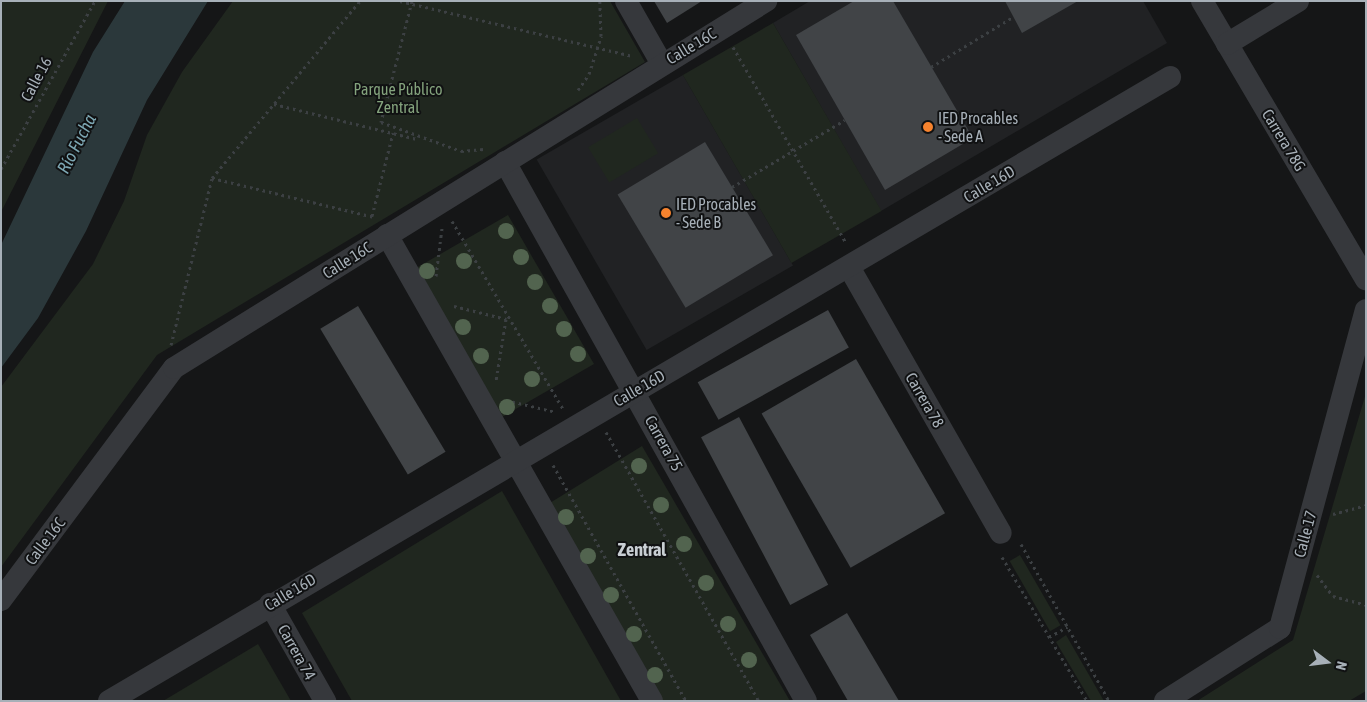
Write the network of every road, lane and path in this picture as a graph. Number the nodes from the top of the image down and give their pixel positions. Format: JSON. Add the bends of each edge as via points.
{"nodes":[{"id":1,"x":95,"y":1,"type":"edge"},
{"id":2,"x":360,"y":1,"type":"edge"},
{"id":3,"x":400,"y":1,"type":"edge"},
{"id":4,"x":600,"y":1,"type":"edge"},
{"id":5,"x":626,"y":1,"type":"edge"},
{"id":6,"x":766,"y":1,"type":"edge"},
{"id":7,"x":1202,"y":1,"type":"edge"},
{"id":8,"x":1298,"y":1,"type":"edge"},
{"id":9,"x":411,"y":2,"type":"edge"},
{"id":10,"x":1013,"y":17,"type":"dead end"},
{"id":11,"x":732,"y":44,"type":"dead end"},
{"id":12,"x":1227,"y":44,"type":"junction"},
{"id":13,"x":597,"y":48,"type":"junction"},
{"id":14,"x":652,"y":61,"type":"junction"},
{"id":15,"x":931,"y":67,"type":"dead end"},
{"id":16,"x":1170,"y":77,"type":"dead end"},
{"id":17,"x":573,"y":98,"type":"dead end"},
{"id":18,"x":274,"y":104,"type":"junction"},
{"id":19,"x":845,"y":120,"type":"dead end"},
{"id":20,"x":393,"y":133,"type":"junction"},
{"id":21,"x":427,"y":141,"type":"junction"},
{"id":22,"x":496,"y":155,"type":"junction"},
{"id":23,"x":1,"y":169,"type":"edge"},
{"id":24,"x":212,"y":178,"type":"junction"},
{"id":25,"x":732,"y":187,"type":"dead end"},
{"id":26,"x":372,"y":216,"type":"junction"},
{"id":27,"x":449,"y":216,"type":"dead end"},
{"id":28,"x":443,"y":217,"type":"dead end"},
{"id":29,"x":383,"y":226,"type":"junction"},
{"id":30,"x":849,"y":258,"type":"junction"},
{"id":31,"x":1362,"y":266,"type":"edge"},
{"id":32,"x":436,"y":283,"type":"dead end"},
{"id":33,"x":443,"y":304,"type":"dead end"},
{"id":34,"x":1366,"y":310,"type":"edge"},
{"id":35,"x":170,"y":349,"type":"dead end"},
{"id":36,"x":495,"y":387,"type":"dead end"},
{"id":37,"x":635,"y":390,"type":"junction"},
{"id":38,"x":501,"y":399,"type":"dead end"},
{"id":39,"x":601,"y":423,"type":"dead end"},
{"id":40,"x":548,"y":456,"type":"dead end"},
{"id":41,"x":513,"y":460,"type":"junction"},
{"id":42,"x":1366,"y":505,"type":"edge"},
{"id":43,"x":1330,"y":517,"type":"dead end"},
{"id":44,"x":1001,"y":533,"type":"dead end"},
{"id":45,"x":1021,"y":544,"type":"dead end"},
{"id":46,"x":1002,"y":557,"type":"dead end"},
{"id":47,"x":1314,"y":568,"type":"dead end"},
{"id":48,"x":1,"y":600,"type":"edge"},
{"id":49,"x":270,"y":604,"type":"junction"},
{"id":50,"x":1366,"y":605,"type":"edge"},
{"id":51,"x":1067,"y":627,"type":"junction"},
{"id":52,"x":1049,"y":638,"type":"junction"},
{"id":53,"x":110,"y":701,"type":"edge"},
{"id":54,"x":325,"y":701,"type":"edge"},
{"id":55,"x":652,"y":701,"type":"edge"},
{"id":56,"x":686,"y":701,"type":"edge"},
{"id":57,"x":759,"y":701,"type":"edge"},
{"id":58,"x":806,"y":701,"type":"edge"},
{"id":59,"x":1086,"y":701,"type":"edge"},
{"id":60,"x":1109,"y":701,"type":"edge"},
{"id":61,"x":1165,"y":701,"type":"edge"}],
"edges":[{"from":1,"to":23,"type":"path","name":"Calle 16"},
{"from":2,"to":18,"type":"path"},
{"from":3,"to":9,"type":"path"},
{"from":4,"to":13,"type":"path"},
{"from":5,"to":14,"type":"street"},
{"from":6,"to":14,"type":"street","name":"Calle 16C"},
{"from":7,"to":12,"type":"street","name":"Carrera 78G"},
{"from":8,"to":12,"type":"street"},
{"from":9,"to":13,"type":"path"},
{"from":9,"to":21,"type":"path","via":[[382,122]]},
{"from":10,"to":15,"type":"path"},
{"from":11,"to":30,"type":"path"},
{"from":12,"to":31,"type":"street","name":"Carrera 78G"},
{"from":13,"to":14,"type":"path"},
{"from":13,"to":17,"type":"path","via":[[590,74]]},
{"from":14,"to":22,"type":"street","name":"Calle 16C"},
{"from":16,"to":30,"type":"street","name":"Calle 16D"},
{"from":18,"to":20,"type":"path"},
{"from":18,"to":24,"type":"path"},
{"from":19,"to":25,"type":"path"},
{"from":20,"to":21,"type":"path"},
{"from":20,"to":26,"type":"path"},
{"from":21,"to":22,"type":"path","via":[[461,151]]},
{"from":22,"to":29,"type":"street","name":"Calle 16C"},
{"from":22,"to":37,"type":"street","name":"Carrera 75"},
{"from":24,"to":26,"type":"path"},
{"from":24,"to":35,"type":"path"},
{"from":26,"to":29,"type":"path"},
{"from":27,"to":38,"type":"path","via":[[566,415]]},
{"from":28,"to":32,"type":"path"},
{"from":29,"to":41,"type":"street"},
{"from":29,"to":48,"type":"street","name":"Calle 16C","via":[[174,368]]},
{"from":30,"to":37,"type":"street","name":"Calle 16D"},
{"from":30,"to":44,"type":"street","name":"Carrera 78"},
{"from":33,"to":36,"type":"path","via":[[506,319]]},
{"from":34,"to":61,"type":"street","name":"Calle 17","via":[[1280,628]]},
{"from":37,"to":41,"type":"street","name":"Calle 16D"},
{"from":37,"to":58,"type":"street","name":"Carrera 75"},
{"from":39,"to":57,"type":"path"},
{"from":40,"to":56,"type":"path"},
{"from":41,"to":49,"type":"street","name":"Calle 16D"},
{"from":41,"to":55,"type":"street"},
{"from":42,"to":43,"type":"path","via":[[1351,506]]},
{"from":45,"to":51,"type":"path"},
{"from":46,"to":52,"type":"path"},
{"from":47,"to":50,"type":"path","via":[[1333,596]]},
{"from":49,"to":53,"type":"street","name":"Calle 16D"},
{"from":49,"to":54,"type":"street","name":"Carrera 74"},
{"from":51,"to":52,"type":"path"},
{"from":51,"to":60,"type":"path"},
{"from":52,"to":59,"type":"path"}]}
